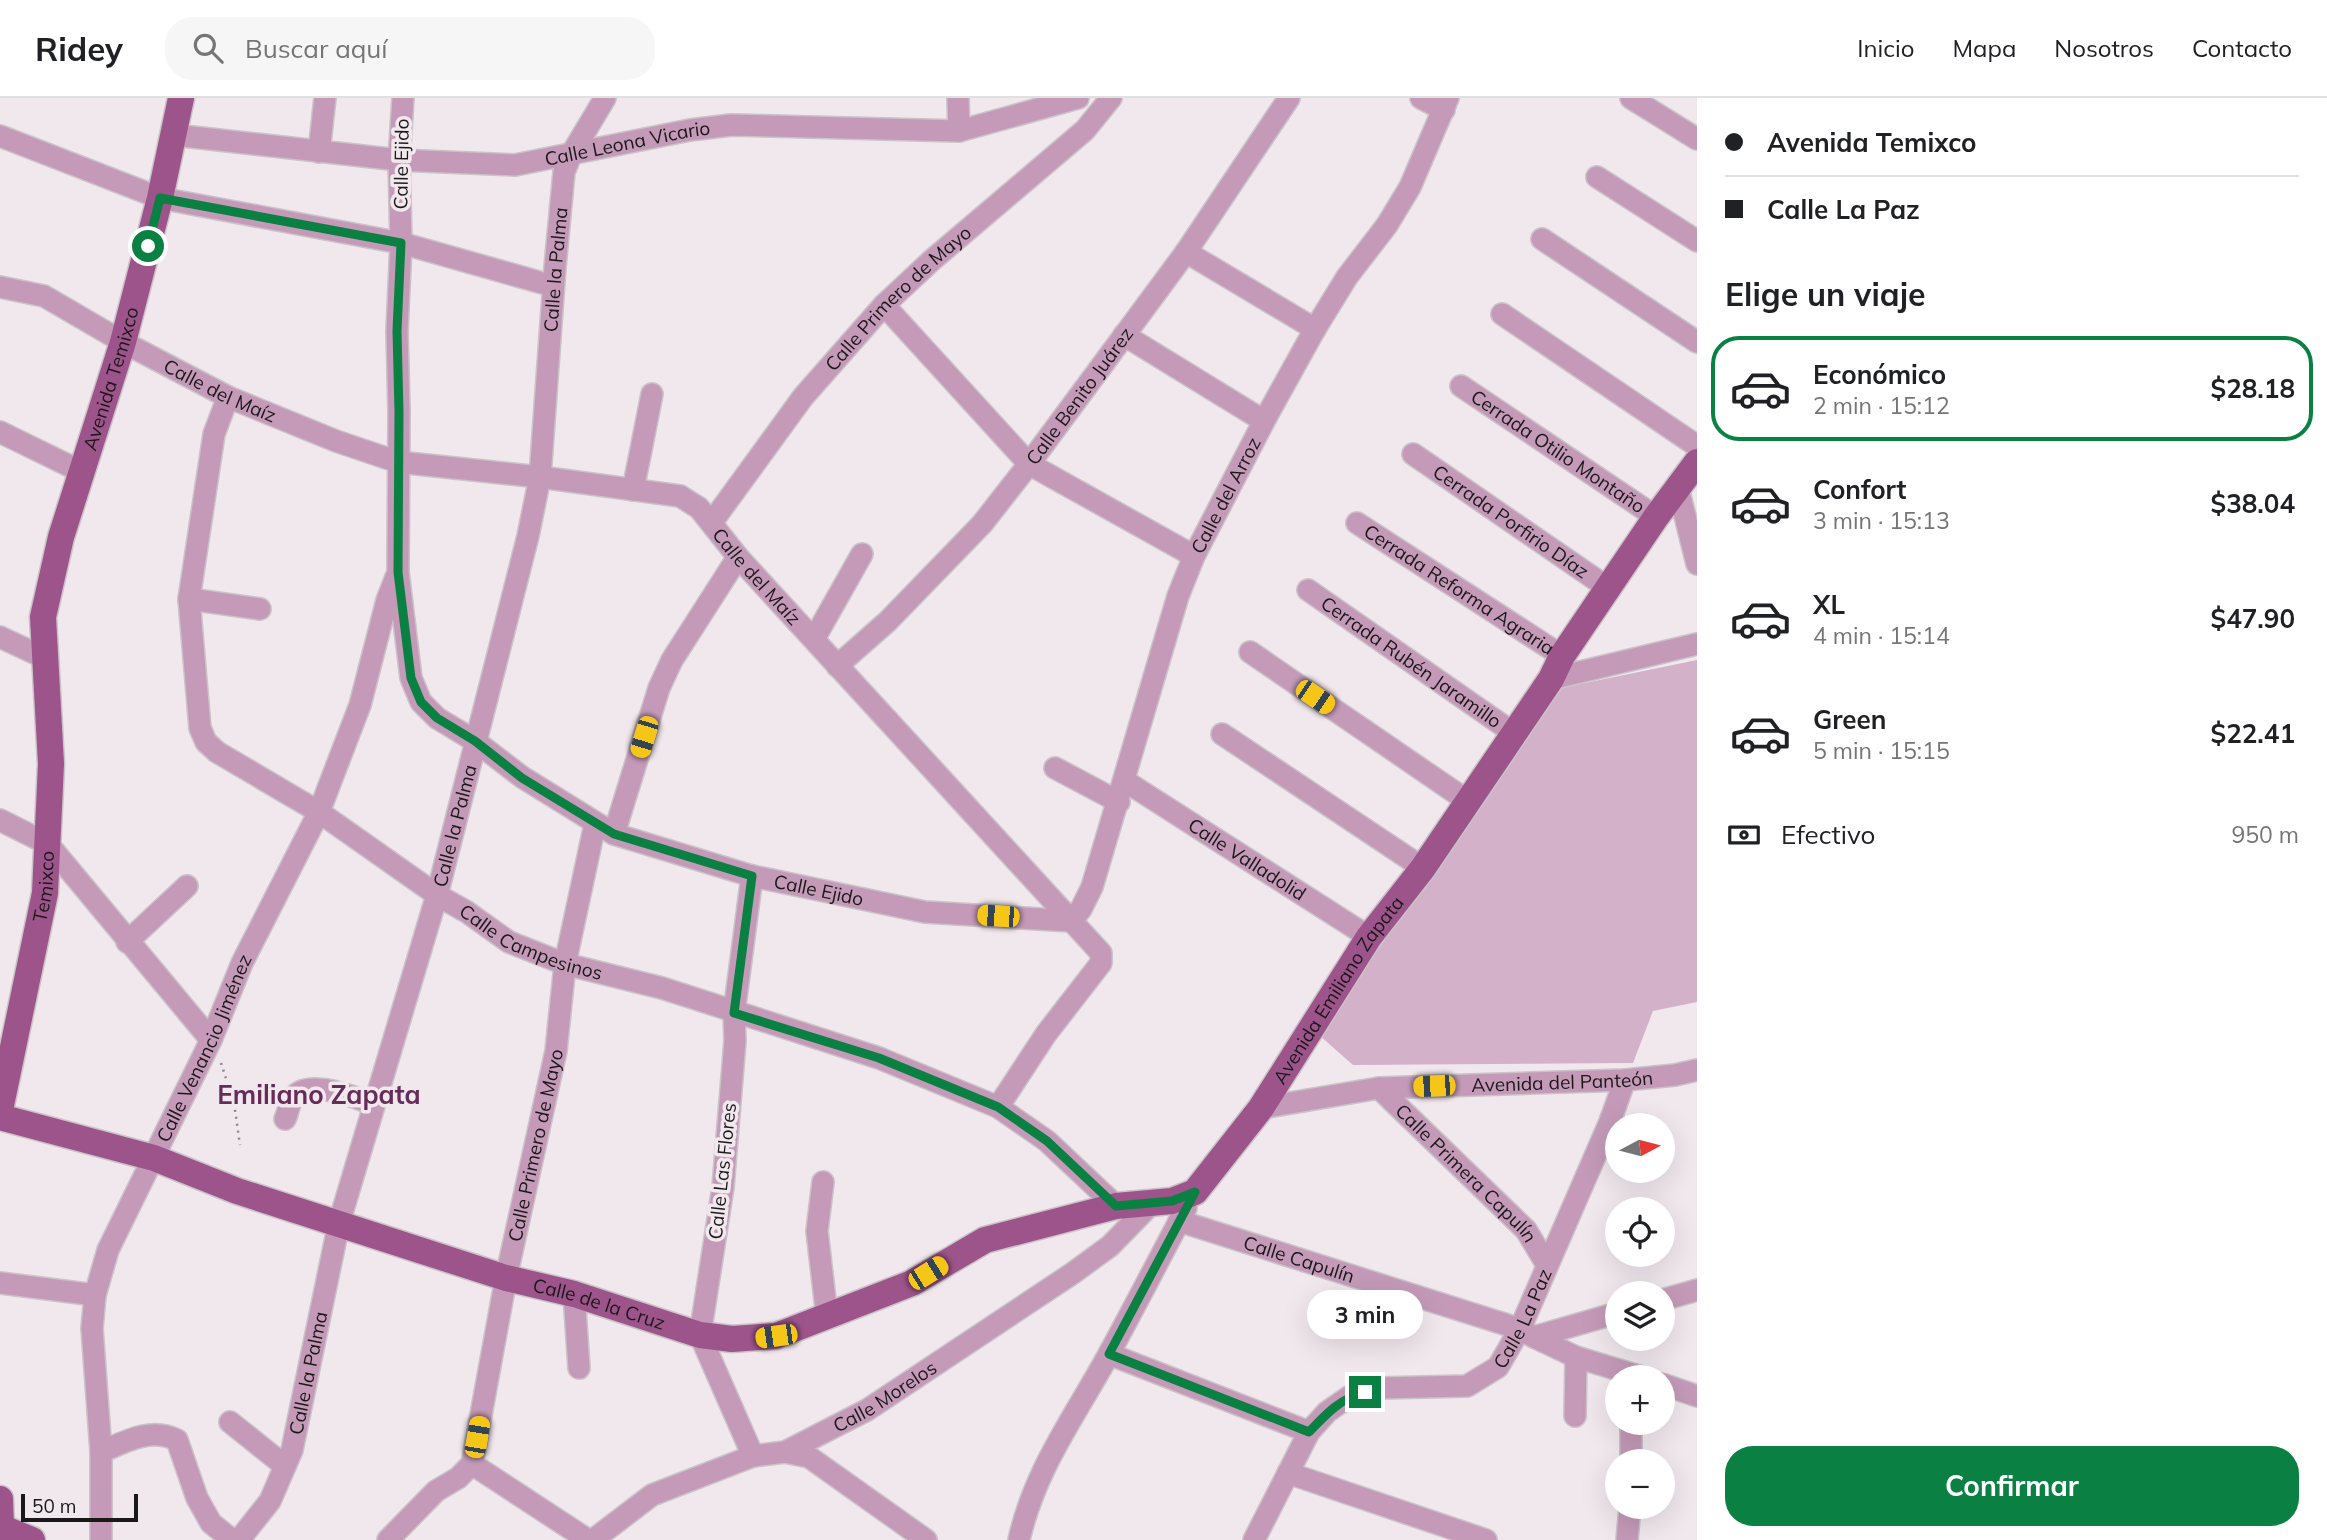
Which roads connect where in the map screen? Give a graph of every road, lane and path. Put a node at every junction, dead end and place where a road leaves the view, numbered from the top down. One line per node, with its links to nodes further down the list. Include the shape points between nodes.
1 (181, 98): 14 (main road, Avenida Temixco)
2 (325, 98): 16 (street)
3 (403, 98): 18 (street, Calle Ejido)
4 (605, 98): 17 (street, Calle la Palma)
5 (958, 98): 12 (street)
6 (1078, 98): 12 (street, Calle Leona Vicario)
7 (1111, 98): 27 (street, Calle Primero de Mayo, via 1085,130)
8 (1289, 98): 24 (street, Calle Benito Juárez)
9 (1421, 98): 11 (street)
10 (1631, 98): 15 (street)
11 (1446, 104): 29 (street, Calle del Arroz, via 1388,225 1347,277)
12 (959, 131): 17 (street, Calle Leona Vicario, via 731,125)
13 (0, 135): 20 (street)
14 (174, 135): 16 (street, Calle Leona Vicario); 20 (main road, Avenida Temixco)
15 (1697, 139)
16 (319, 152): 18 (street, Calle Leona Vicario)
17 (571, 155): 18 (street, Calle Leona Vicario, via 515,165); 25 (street, Calle la Palma, via 564,172)
18 (399, 160): 23 (street, Calle Ejido)
19 (1597, 177): 22 (street)
20 (160, 198): 23 (street); 31 (main road, Avenida Temixco)
21 (1542, 239): 32 (street)
22 (1697, 241)
23 (401, 243): 25 (street); 40 (street, Calle Ejido)
24 (1186, 252): 29 (street); 30 (street, Calle Benito Juárez)
25 (553, 286): 44 (street, Calle la Palma)
26 (0, 287): 31 (street, Calle del Maíz, via 44,296)
27 (884, 305): 42 (street); 48 (street, Calle Primero de Mayo, via 803,397)
28 (1502, 314): 38 (street)
29 (1315, 329): 36 (street, Calle del Arroz)
30 (1124, 335): 36 (street); 42 (street, Calle Benito Juárez)
31 (123, 342): 35 (street, Calle del Maíz); 43 (main road, Avenida Temixco)
32 (1697, 342)
33 (1461, 386): 47 (street, Cerrada Otilio Montaño)
34 (652, 394): 46 (street)
35 (228, 397): 40 (street, Calle del Maíz); 57 (street, Calle Campesinos, via 214,434)
36 (1264, 421): 51 (street, Calle del Arroz)
37 (0, 432): 43 (street)
38 (1697, 446)
39 (1413, 454): 55 (street, Cerrada Porfirio Díaz)
40 (398, 462): 44 (street, Calle del Maíz); 54 (street, Calle Ejido)
41 (1697, 462): 45 (main road, Avenida Emiliano Zapata)
42 (1029, 464): 51 (street); 64 (street, Calle Benito Juárez, via 982,524 888,621)
43 (82, 472): 63 (main road, Avenida Temixco, via 50,581 43,617)
44 (540, 477): 46 (street, Calle del Maíz); 68 (street, Calle la Palma)
45 (1678, 488): 47 (main road, Avenida Emiliano Zapata); 53 (street)
46 (633, 490): 48 (street, Calle del Maíz, via 680,496)
47 (1657, 517): 55 (main road, Avenida Emiliano Zapata)
48 (712, 522): 52 (street, Calle del Maíz)
49 (1357, 523): 65 (street, Cerrada Reforma Agraria)
50 (862, 554): 60 (street)
51 (1194, 556): 70 (street, Calle del Arroz, via 1178,596)
52 (738, 557): 60 (street, Calle del Maíz); 76 (street, via 659,688)
53 (1697, 564)
54 (398, 572): 68 (street, Calle Ejido, via 411,678 421,702 437,718); 73 (street, Calle Venancio Jiménez, via 360,705)
55 (1608, 588): 65 (main road, Avenida Emiliano Zapata)
56 (1308, 590): 67 (street, Cerrada Rubén Jaramillo)
57 (189, 599): 58 (street); 73 (street, Calle Campesinos, via 200,728 206,742)
58 (260, 609)
59 (0, 637): 63 (street)
60 (814, 639): 64 (street, Calle del Maíz)
61 (1697, 644): 65 (street)
62 (1250, 652): 72 (street)
63 (44, 658): 77 (main road, Temixco, via 51,764)
64 (837, 666): 82 (street, Calle del Maíz)
65 (1557, 667): 67 (main road, Avenida Emiliano Zapata)
66 (1222, 734): 78 (street)
67 (1515, 734): 72 (main road, Avenida Emiliano Zapata)
68 (475, 741): 75 (street, Calle Ejido, via 522,778); 81 (street, Calle la Palma)
69 (1055, 768): 71 (street)
70 (1125, 781): 71 (street, Calle del Arroz); 83 (street, Calle Valladolid)
71 (1119, 802): 82 (street, Calle del Arroz, via 1092,887)
72 (1469, 802): 78 (main road, Avenida Emiliano Zapata)
73 (319, 812): 81 (street, Calle Campesinos); 87 (street, Calle Venancio Jiménez, via 242,963)
74 (0, 820): 77 (street)
75 (595, 824): 76 (street, Calle Ejido); 85 (street, Calle Primero de Mayo)
76 (614, 834): 79 (street, Calle Ejido)
77 (48, 844): 84 (street); 94 (main road, Temixco, via 45,893)
78 (1423, 868): 83 (main road, Avenida Emiliano Zapata)
79 (752, 876): 82 (street, Calle Ejido, via 925,912); 86 (street, Calle Las Flores)
80 (187, 886): 84 (street)
81 (437, 895): 85 (street, Calle Campesinos, via 509,942); 91 (street, Calle la Palma)
82 (1071, 921): 92 (street, Calle del Maíz, via 1101,953 1101,963)
83 (1369, 937): 93 (main road, Avenida Emiliano Zapata)
84 (127, 942): 87 (street)
85 (565, 964): 86 (street, Calle Campesinos, via 662,988); 106 (street, Calle Primero de Mayo, via 556,1051)
86 (734, 1013): 92 (street, Calle Campesinos, via 879,1058); 115 (street, Calle Las Flores, via 723,1187)
87 (211, 1040): 97 (path, via 234,1103); 98 (street, Calle Venancio Jiménez)
88 (1697, 1070): 89 (street, Avenida del Panteón)
89 (1625, 1080): 90 (street, Avenida del Panteón); 105 (street, Calle La Paz)
90 (1379, 1088): 93 (street, Avenida del Panteón); 105 (street, Calle Primera Capulín, via 1525,1230)
91 (374, 1104): 96 (street, via 317,1088 302,1090 293,1097); 104 (street, Calle la Palma)
92 (998, 1107): 102 (street, Calle Campesinos, via 1047,1141)
93 (1261, 1108): 100 (main road, Avenida Emiliano Zapata)
94 (0, 1111)
95 (0, 1117): 98 (main road, Calle de la Cruz)
96 (285, 1119)
97 (240, 1145)
98 (155, 1158): 104 (main road, Calle de la Cruz, via 237,1191); 110 (street, Calle Venancio Jiménez, via 108,1250)
99 (822, 1182): 113 (street, via 817,1231)
100 (1195, 1192): 101 (main road, Calle de la Cruz); 103 (street, Avenida Emiliano Zapata)
101 (1150, 1205): 102 (main road, Calle de la Cruz); 125 (street, Calle Morelos, via 1110,1246 1024,1307 867,1410)
102 (1116, 1206): 113 (main road, Calle de la Cruz, via 985,1240 912,1283)
103 (1179, 1221): 114 (street, Calle Capulín); 116 (street, Avenida Emiliano Zapata)
104 (339, 1223): 106 (main road, Calle de la Cruz); 129 (street, Calle la Palma, via 306,1388)
105 (1547, 1265): 114 (street, Calle La Paz)
106 (506, 1278): 109 (main road, Calle de la Cruz); 128 (street, Calle Primero de Mayo)
107 (0, 1283): 110 (street)
108 (1697, 1290): 111 (street)
109 (574, 1294): 115 (main road, Calle de la Cruz); 119 (street)
110 (94, 1295): 126 (street, Calle Venancio Jiménez)
111 (1675, 1296)
112 (1605, 1316): 114 (street)
113 (827, 1317): 115 (main road, Calle de la Cruz, via 776,1336 732,1339)
114 (1527, 1333): 117 (street, Calle Capulín); 124 (street, Calle La Paz, via 1498,1367 1467,1385 1380,1388 1350,1396)
115 (700, 1335): 127 (street)
116 (1109, 1354): 124 (street); 141 (street, Avenida Emiliano Zapata, via 1059,1436)
117 (1576, 1357): 118 (street, Calle Capulín); 122 (street)
118 (1605, 1366)
119 (579, 1368)
120 (1675, 1388): 121 (street)
121 (1697, 1396)
122 (1575, 1416)
123 (230, 1422): 129 (street)
124 (1309, 1432): 130 (street, Calle La Paz)
125 (785, 1451): 127 (street, Calle Morelos); 134 (street, via 809,1457)
126 (101, 1452): 136 (street, Calle Venancio Jiménez); 137 (street, via 139,1436 165,1434 177,1440 197,1498 211,1523)
127 (753, 1456): 140 (street, Calle Morelos, via 652,1495)
128 (472, 1464): 139 (street, via 436,1491); 140 (street)
129 (285, 1466): 138 (street, Calle la Palma, via 270,1502)
130 (1288, 1472): 142 (street, Calle La Paz); 143 (street)
131 (0, 1499): 133 (main road)
132 (1629, 1519): 144 (street)
133 (0, 1527): 135 (main road)
134 (916, 1537)
135 (32, 1540)
136 (101, 1540)
137 (232, 1540)
138 (239, 1540)
139 (388, 1540)
140 (591, 1540)
141 (1019, 1540)
142 (1254, 1540)
143 (1486, 1540)
144 (1627, 1540)

